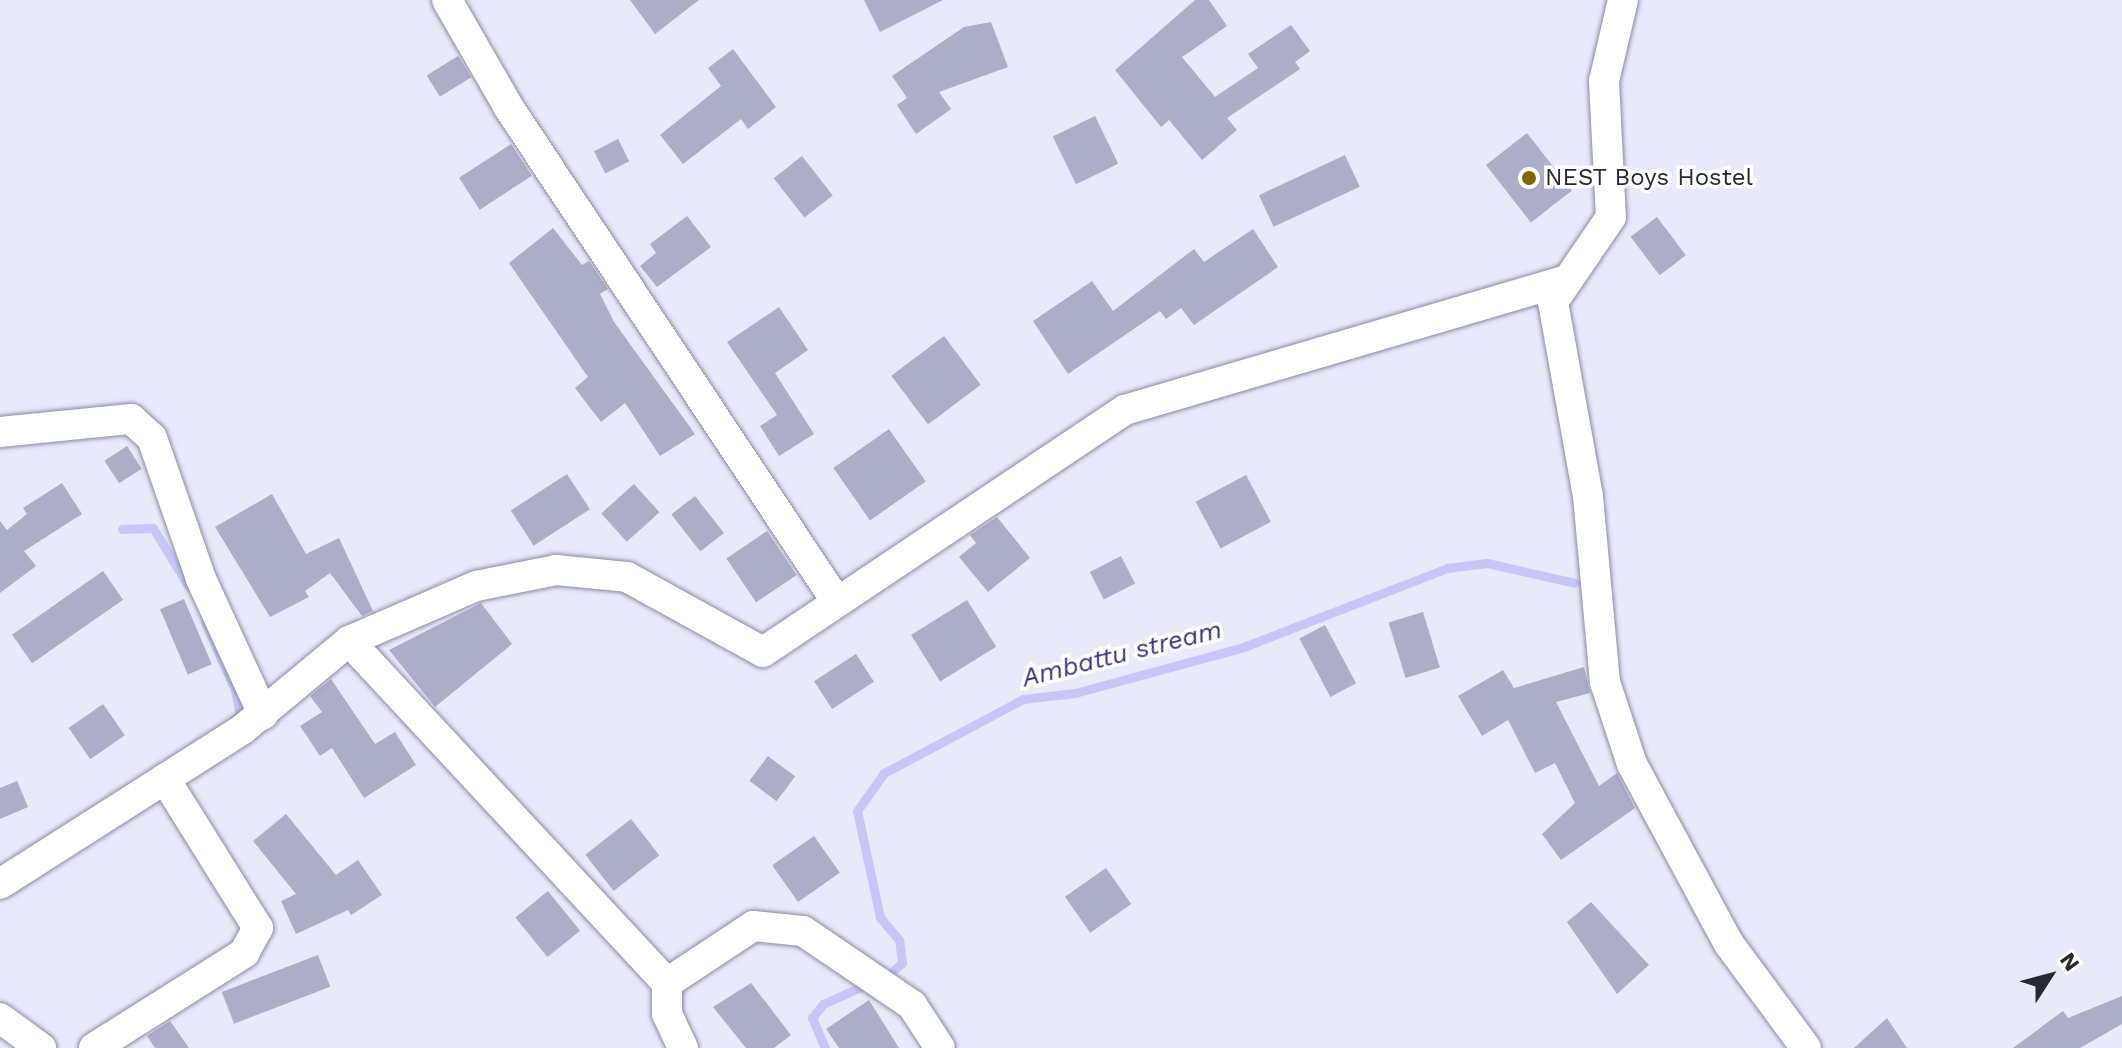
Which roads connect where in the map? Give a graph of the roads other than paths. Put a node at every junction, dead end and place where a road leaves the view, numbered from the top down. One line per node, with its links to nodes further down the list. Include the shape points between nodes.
1 (447, 0): 5 (street, via 534,147)
2 (1623, 0): 3 (street, via 1604,81 1611,217)
3 (1568, 280): 5 (street, via 1125,410); 16 (street, via 1553,302 1588,496 1605,682 1632,764 1729,944)
4 (0, 432): 7 (street, via 131,419 152,438 201,579)
5 (837, 602): 6 (street, via 763,652 627,577 556,570 476,586)
6 (349, 641): 7 (street); 10 (street)
7 (263, 714): 8 (street)
8 (165, 779): 9 (street); 13 (street, via 258,928 244,953)
9 (0, 884)
10 (667, 983): 14 (street, via 667,1014); 15 (street, via 753,926 803,931 912,1005)
11 (0, 1018): 12 (street)
12 (41, 1048)
13 (94, 1048)
14 (683, 1048)
15 (940, 1048)
16 (1806, 1048)

